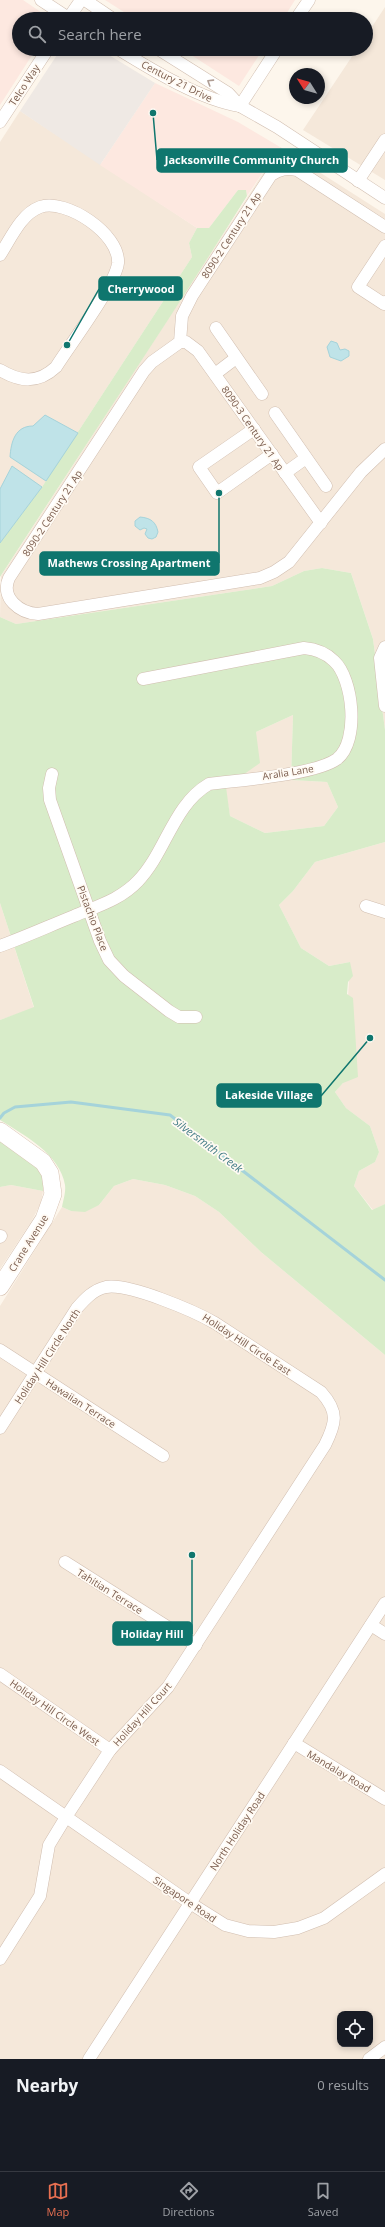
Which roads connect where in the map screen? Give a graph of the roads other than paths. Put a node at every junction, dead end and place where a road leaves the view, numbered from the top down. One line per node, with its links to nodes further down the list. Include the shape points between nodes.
1 (41, 0): 5 (street)
2 (81, 0): 6 (street)
3 (84, 0): 7 (street)
4 (309, 0): 8 (street)
5 (58, 12)
6 (73, 12)
7 (102, 12)
8 (301, 12)
9 (43, 56): 14 (street, Telco Way)
10 (129, 56): 13 (street, Century 21 Drive, via 146,67 221,103)
11 (169, 56): 13 (street, Century 21 Drive, one-way to 11, via 228,93)
12 (272, 56): 13 (street)
13 (240, 106): 16 (street, Century 21 Drive)
14 (0, 122)
15 (385, 140): 16 (street)
16 (358, 181): 17 (street, Century 21 Drive)
17 (385, 198)
18 (385, 227): 23 (street, 8090-2 Century 21 Ap, via 297,170 278,170 271,175 192,296 182,316)
19 (385, 246): 21 (street, via 358,287 384,304)
20 (0, 255): 25 (street, via 30,212 53,204 65,207 103,231 117,250 118,262 111,283 56,367 47,375 33,380 12,378)
21 (385, 302)
22 (216, 328): 24 (street)
23 (180, 342): 26 (street, 8090-3 Century 21 Ap, via 186,342 198,351); 35 (street, 8090-2 Century 21 Ap, via 144,371 9,578 6,586 8,596 26,613 38,614 260,578 289,562)
24 (236, 358): 26 (street); 27 (street)
25 (0, 370)
26 (215, 374): 29 (street, 8090-3 Century 21 Ap)
27 (262, 394)
28 (275, 413): 32 (street)
29 (254, 429): 31 (street, 8090-3 Century 21 Ap); 31 (street, via 199,467 217,493)
30 (385, 449): 35 (street, 8090-2 Century 21 Ap, via 361,472)
31 (272, 454): 33 (street, 8090-3 Century 21 Ap)
32 (306, 458): 33 (street); 34 (street)
33 (285, 473): 35 (street, 8090-3 Century 21 Ap)
34 (326, 486)
35 (321, 523)
36 (385, 648): 38 (street, via 380,658)
37 (143, 679): 41 (street, Aralia Lane, via 304,648 314,649 335,661 343,673 352,715 350,739 337,758 317,768 209,784 200,789 181,811 139,880 126,893)
38 (385, 706)
39 (52, 774): 41 (street, Pistachio Place, via 50,800)
40 (366, 906): 42 (street)
41 (90, 910): 43 (street, Aralia Lane); 44 (street, Pistachio Place, via 100,941 110,960 124,976 179,1017)
42 (385, 912)
43 (0, 946)
44 (196, 1017)
45 (0, 1131): 46 (street, Crane Avenue, via 43,1162 50,1173 54,1194 50,1207)
46 (0, 1287)
47 (99, 1289): 49 (street, Holiday Hill Circle North, via 77,1308); 50 (street, Holiday Hill Circle East, via 119,1288 198,1313 321,1392)
48 (0, 1350): 49 (street, Hawaiian Terrace)
49 (35, 1373): 51 (street, Holiday Hill Circle North); 52 (street, Hawaiian Terrace)
50 (334, 1413): 57 (street, Holiday Hill Court, via 333,1429 325,1445)
51 (0, 1428)
52 (163, 1456)
53 (65, 1562): 57 (street, Tahitian Terrace)
54 (385, 1603): 55 (street, North Holiday Road)
55 (371, 1626): 56 (street); 59 (street, North Holiday Road)
56 (385, 1634)
57 (196, 1645): 60 (street, Holiday Hill Court, via 168,1687)
58 (0, 1674): 60 (street, Holiday Hill Circle West)
59 (294, 1744): 62 (street, Mandalay Road); 65 (street, North Holiday Road)
60 (110, 1750): 63 (street, Holiday Hill Court)
61 (0, 1771): 63 (street, Singapore Road)
62 (385, 1799)
63 (66, 1817): 65 (street, Singapore Road); 66 (street, Holiday Hill Court, via 49,1846 37,1901)
64 (385, 1874): 65 (street, Singapore Road, via 324,1918 298,1928 274,1932 248,1931 224,1925)
65 (190, 1903): 68 (street, North Holiday Road)
66 (0, 1959)
67 (385, 2047): 69 (street)
68 (89, 2059)
69 (369, 2059)

